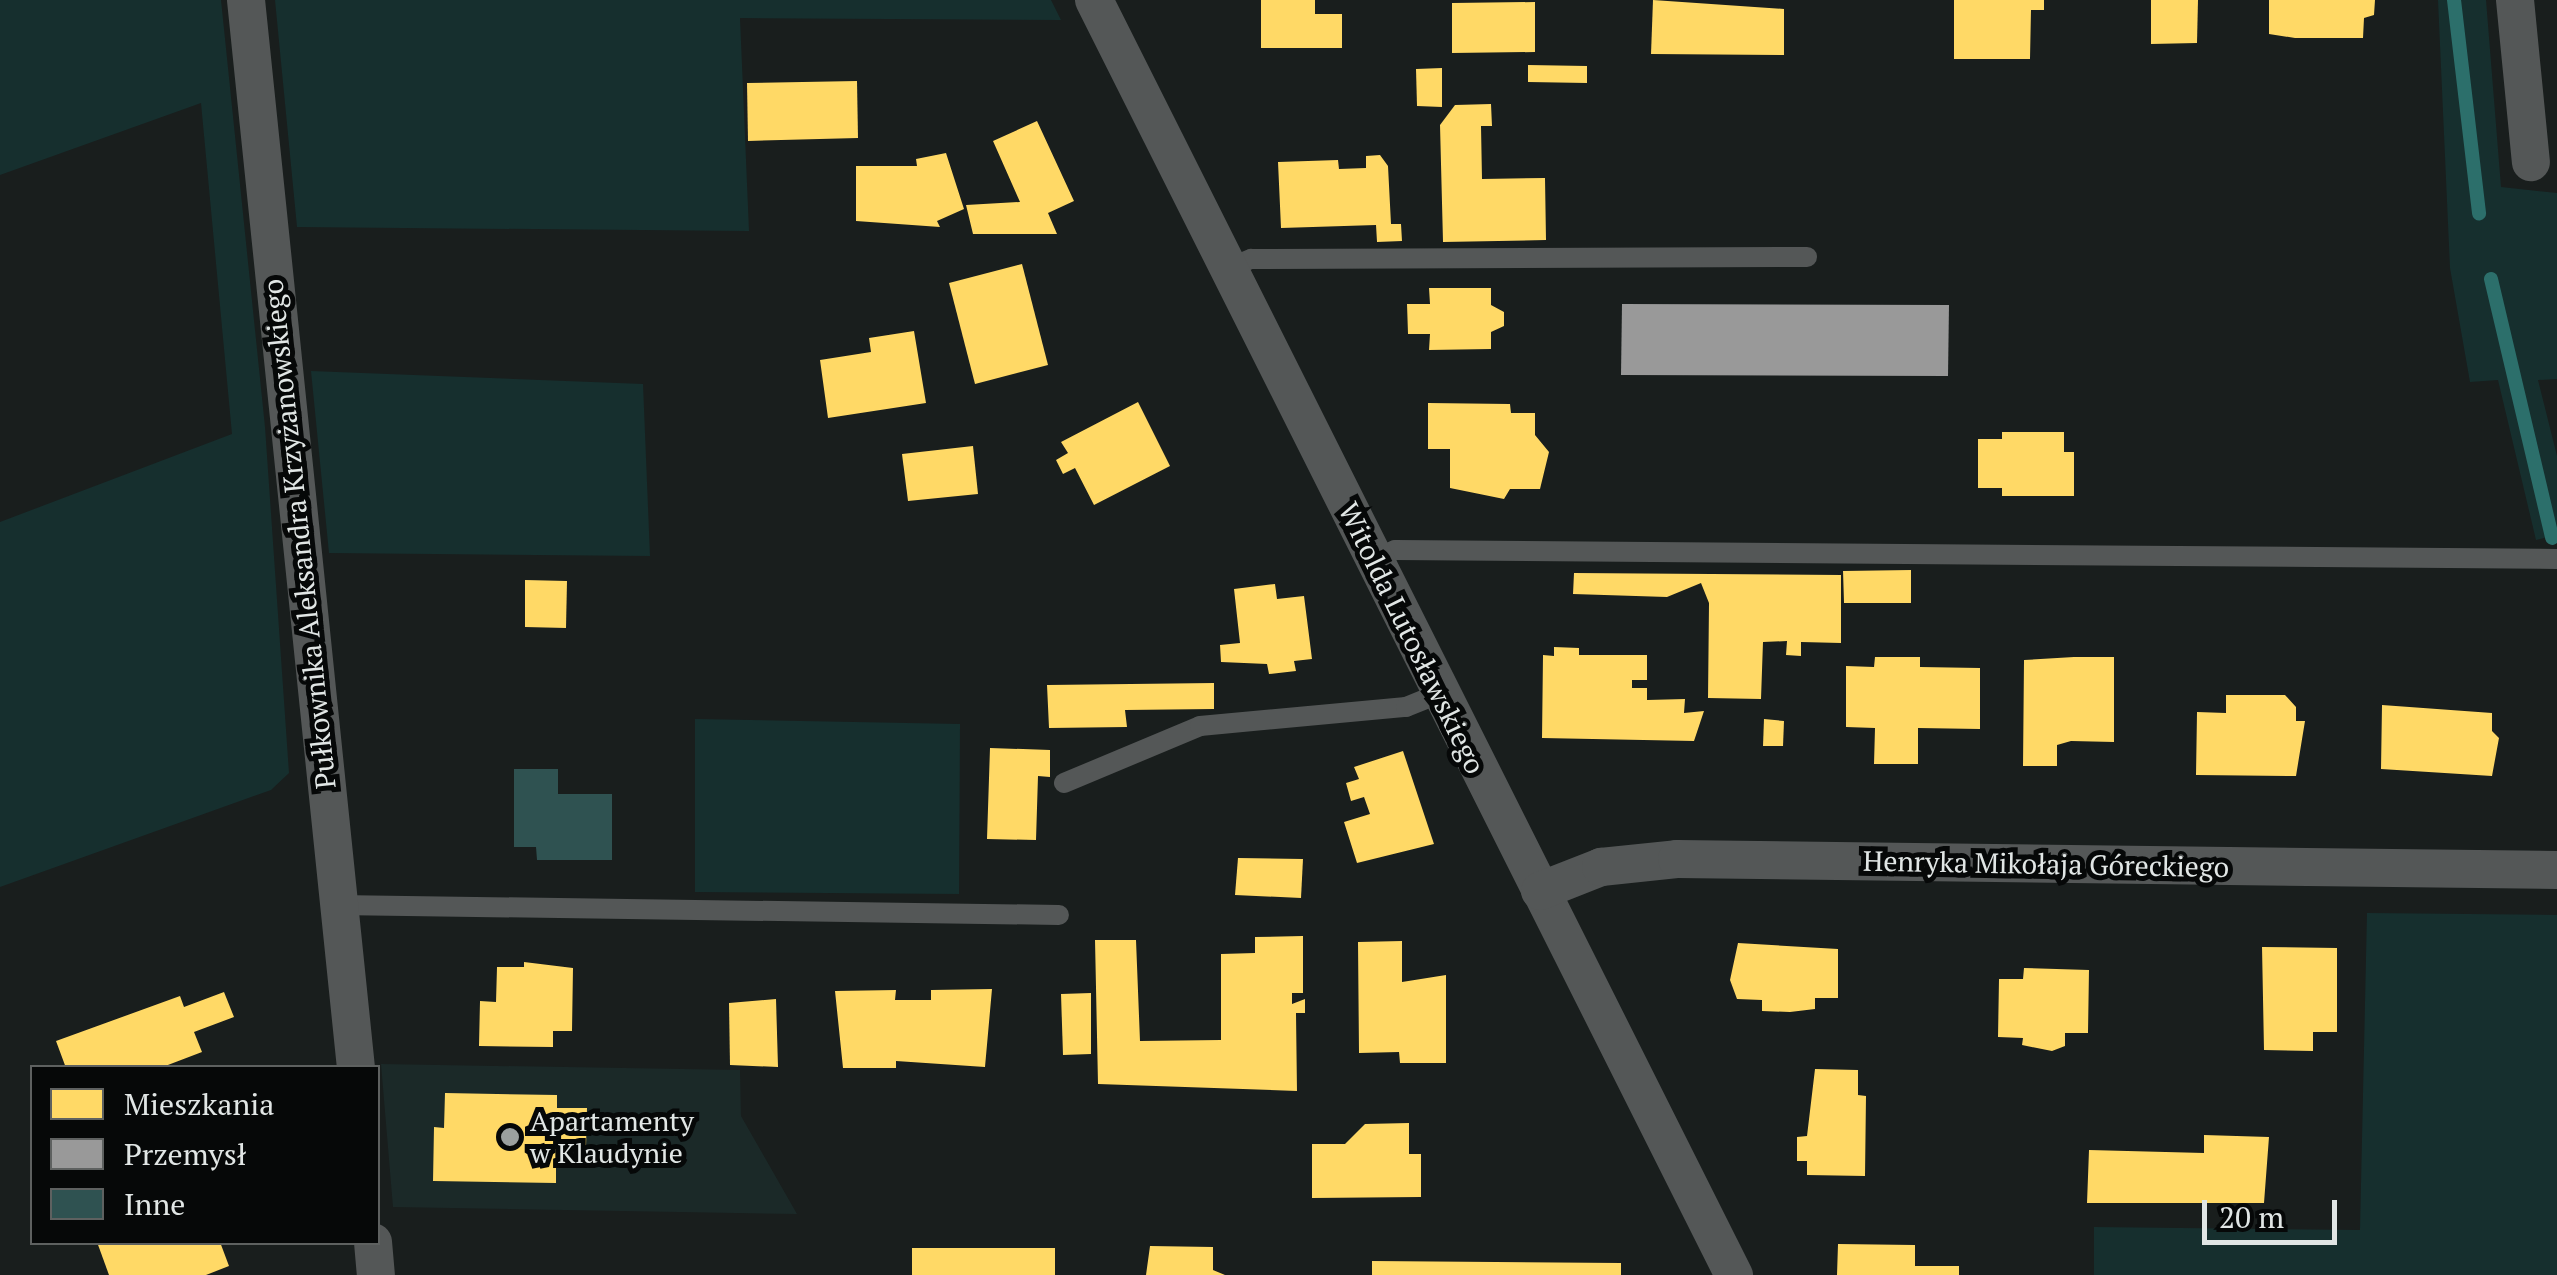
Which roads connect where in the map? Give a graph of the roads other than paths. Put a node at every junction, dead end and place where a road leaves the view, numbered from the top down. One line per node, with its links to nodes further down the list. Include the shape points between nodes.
1 (246, 0): 13 (street, Pułkownika Aleksandra Krzyżanowskiego)
2 (1094, 0): 6 (street, Witolda Lutosławskiego)
3 (2515, 0): 4 (street)
4 (2531, 162)
5 (1808, 257): 6 (lane, via 1251,259)
6 (1227, 268): 7 (street, Witolda Lutosławskiego)
7 (1374, 559): 8 (lane, via 1414,550); 9 (street, Witolda Lutosławskiego)
8 (2557, 559)
9 (1440, 694): 10 (lane, via 1406,707 1200,726); 12 (street, Witolda Lutosławskiego)
10 (1064, 783)
11 (2557, 870): 12 (street, Henryka Mikołaja Góreckiego, via 1677,859 1600,867)
12 (1540, 892): 18 (street, Witolda Lutosławskiego)
13 (337, 905): 14 (lane); 15 (street, Pułkownika Aleksandra Krzyżanowskiego)
14 (1060, 915)
15 (356, 1065)
16 (373, 1245): 17 (street)
17 (376, 1275)
18 (1734, 1275)

